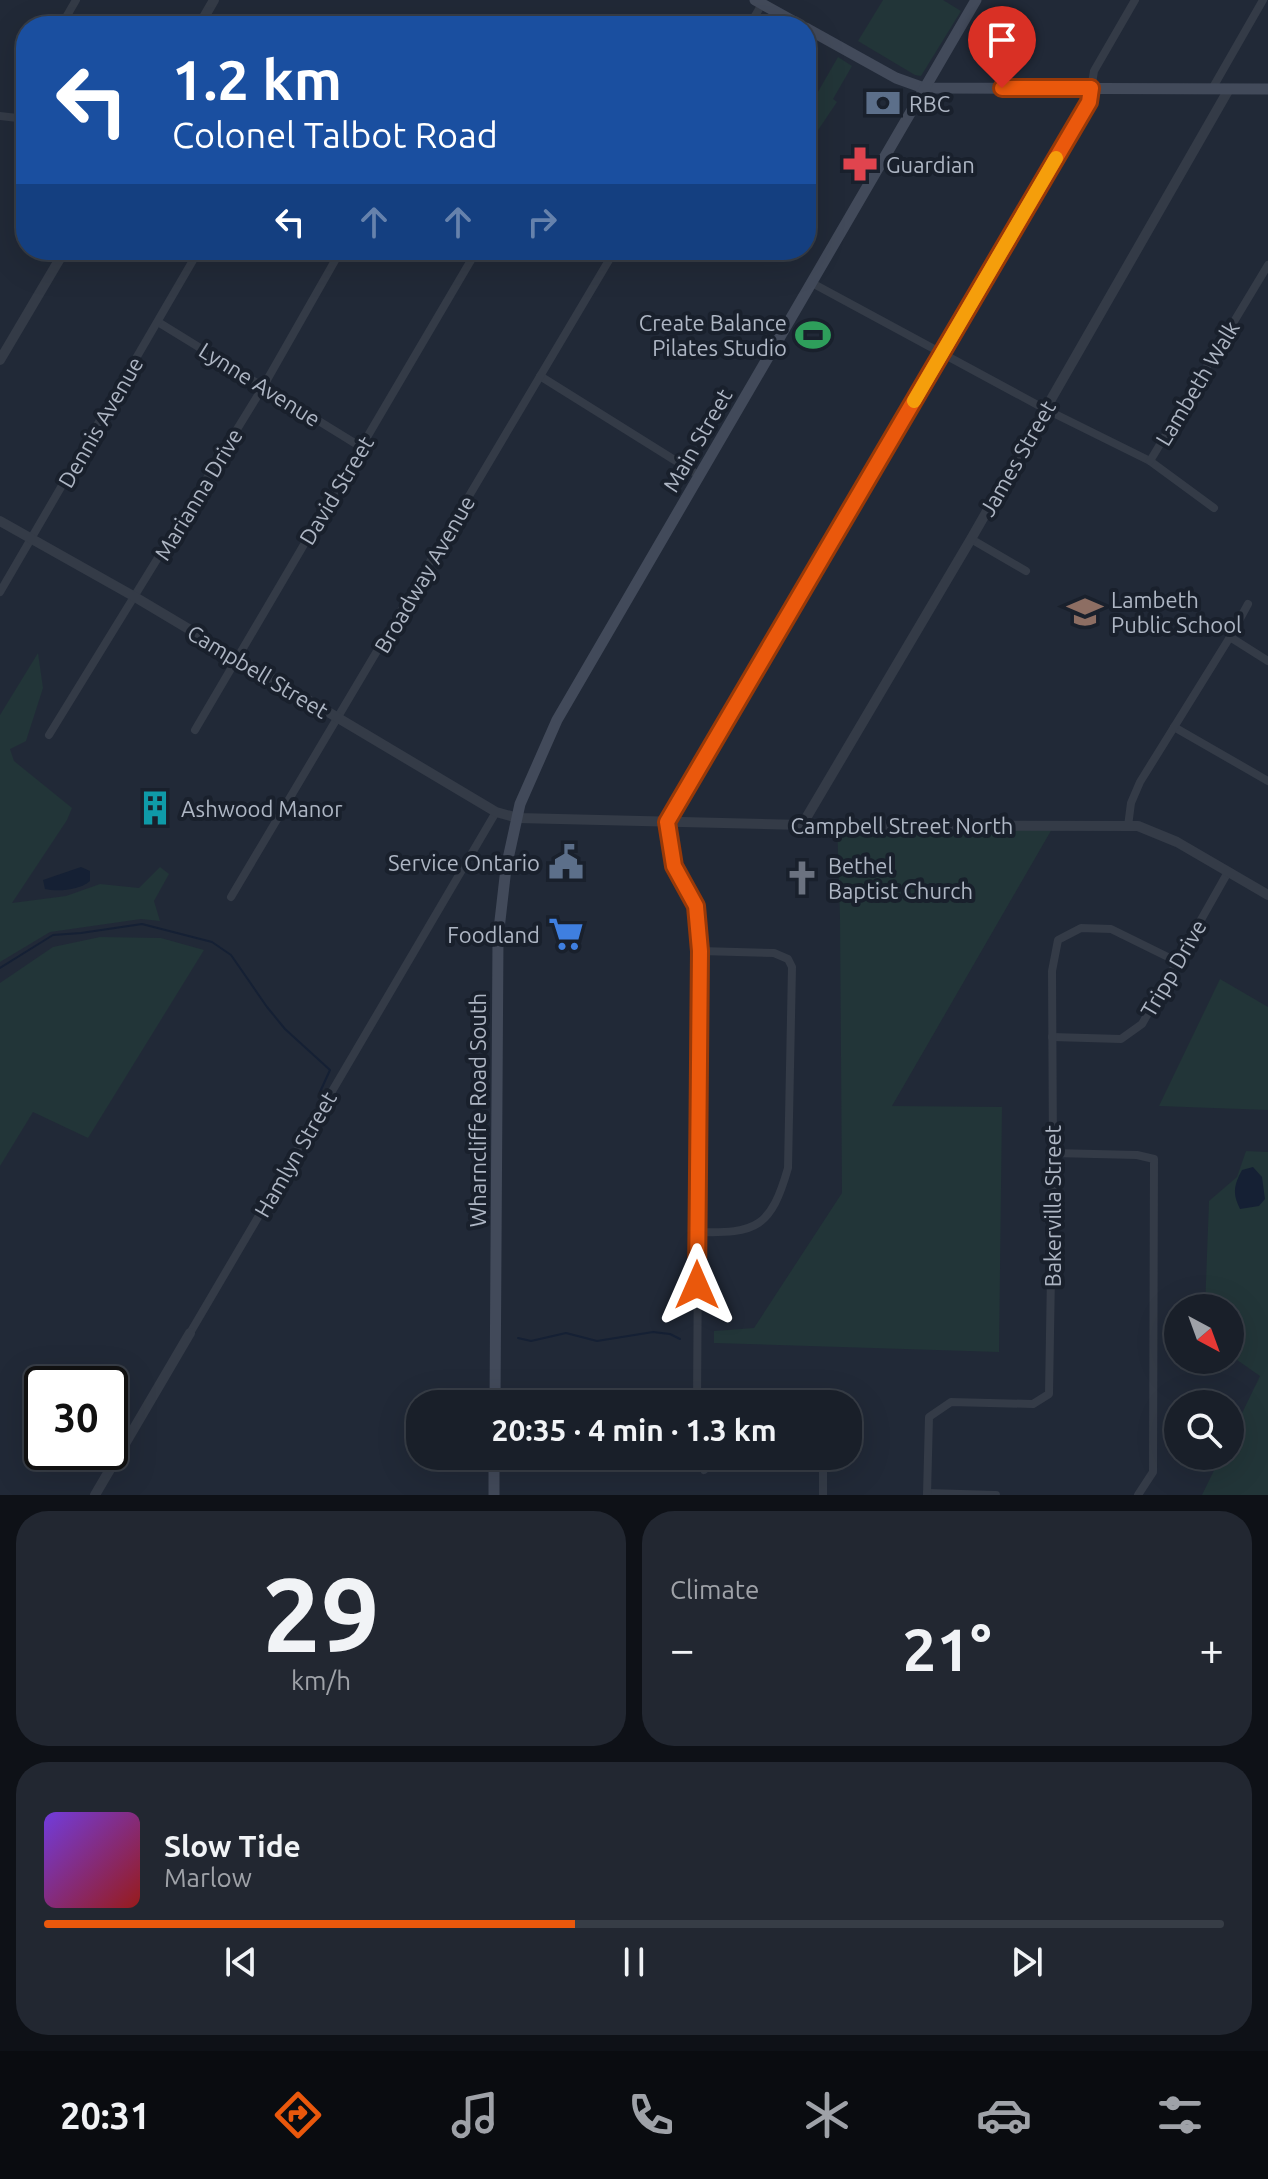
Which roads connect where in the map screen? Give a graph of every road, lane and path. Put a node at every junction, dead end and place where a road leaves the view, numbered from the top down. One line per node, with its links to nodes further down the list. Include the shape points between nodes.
1 (976, 0): 7 (main road, Main Street)
2 (1135, 0): 8 (street, via 1094,71)
3 (1263, 0): 9 (street)
4 (758, 2): 5 (main road)
5 (784, 16)
6 (816, 34): 7 (main road)
7 (924, 88): 8 (main road); 18 (main road, Main Street)
8 (1091, 88): 9 (main road); 20 (street, via 1089,102)
9 (1212, 89): 10 (main road)
10 (1229, 89): 11 (main road); 24 (street, James Street)
11 (1268, 89)
12 (59, 260): 21 (street)
13 (193, 260): 19 (street, Dennis Avenue)
14 (335, 260): 23 (street, Marianna Drive)
15 (471, 260): 25 (street, David Street)
16 (609, 260): 22 (street, Broadway Avenue)
17 (1268, 265): 26 (street, Lambeth Walk)
18 (812, 283): 20 (street); 27 (main road, Main Street)
19 (158, 322): 23 (street, Lynne Avenue); 30 (street, Dennis Avenue)
20 (942, 352): 24 (street); 46 (street)
21 (0, 360)
22 (540, 376): 27 (street); 39 (street, Broadway Avenue)
23 (263, 387): 25 (street, Lynne Avenue); 34 (street, Marianna Drive)
24 (1045, 409): 26 (street); 31 (street, James Street)
25 (361, 447): 37 (street, David Street)
26 (1150, 461): 28 (street)
27 (700, 476): 45 (main road, Main Street, via 557,720)
28 (1214, 508)
29 (0, 521): 30 (street, Campbell Street)
30 (32, 539): 33 (street, Dennis Avenue); 34 (street, Campbell Street)
31 (971, 539): 32 (street); 47 (street, James Street)
32 (1026, 571)
33 (0, 592)
34 (135, 597): 37 (street, Campbell Street); 42 (street, Marianna Drive)
35 (1248, 604): 36 (street)
36 (1230, 637): 38 (street); 40 (street)
37 (236, 658): 39 (street, Campbell Street); 41 (street, David Street)
38 (1268, 661)
39 (338, 720): 44 (street, Campbell Street); 51 (street, Broadway Avenue)
40 (1174, 727): 43 (street); 48 (street, via 1140,782)
41 (195, 730)
42 (49, 735)
43 (1268, 781)
44 (496, 812): 45 (street, Campbell Street); 57 (street, Hamlyn Street)
45 (518, 818): 46 (street, Campbell Street North); 58 (main road, Wharncliffe Road South, via 498,938)
46 (667, 822): 47 (street, Campbell Street North); 52 (street, via 674,866 696,906)
47 (802, 825): 48 (street, Campbell Street North)
48 (1128, 826): 49 (street, Campbell Street North, via 1177,842)
49 (1228, 872): 50 (street, Campbell Street North); 53 (street, Tripp Drive)
50 (1268, 895)
51 (231, 897)
52 (700, 951): 56 (street); 56 (street, via 774,953 792,967 788,1168 780,1195 765,1219 750,1229)
53 (1176, 961): 54 (street, Tripp Drive, via 1142,1024 1121,1039); 54 (street, Bakervilla Street, via 1111,929 1081,928 1058,940 1052,971)
54 (1052, 1037): 55 (street, Bakervilla Street)
55 (1053, 1153): 62 (street, Bakervilla Street, via 1049,1394 1033,1404 951,1402 929,1417); 67 (street, via 1154,1159 1153,1472)
56 (697, 1232): 59 (street)
57 (190, 1333): 63 (street, Hamlyn Street)
58 (495, 1390)
59 (696, 1390)
60 (494, 1470): 64 (main road)
61 (823, 1470): 65 (street)
62 (927, 1494): 66 (street)
63 (95, 1495)
64 (494, 1495)
65 (823, 1495)
66 (996, 1495)
67 (1138, 1495)

